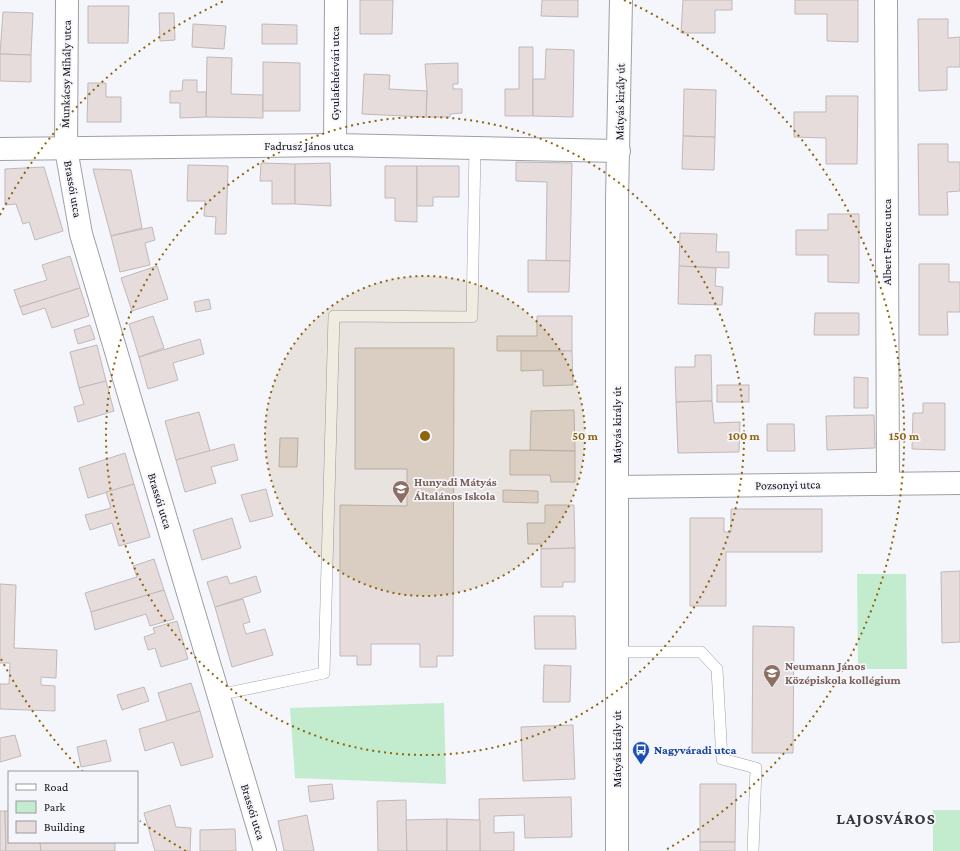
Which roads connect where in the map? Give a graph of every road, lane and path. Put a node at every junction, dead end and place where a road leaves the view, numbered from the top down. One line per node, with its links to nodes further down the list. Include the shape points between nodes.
1 (67, 0): 8 (street, Munkácsy Mihály utca)
2 (336, 0): 5 (street, Gyulafehérvári utca)
3 (621, 0): 9 (street, Mátyás király út)
4 (886, 0): 11 (street, Albert Ferenc utca)
5 (335, 145): 6 (street, Fadrusz János utca); 8 (street, Fadrusz János utca)
6 (476, 148): 9 (street, Fadrusz János utca); 14 (lane, via 472,317 334,316 324,673)
7 (0, 149): 8 (street, Fadrusz János utca)
8 (66, 149): 14 (street, Brassói utca, via 81,234)
9 (619, 151): 12 (street, Mátyás király út)
10 (960, 483): 11 (street, Pozsonyi utca)
11 (888, 484): 12 (street, Pozsonyi utca)
12 (617, 487): 13 (street, Mátyás király út)
13 (617, 652): 16 (street, Mátyás király út); 17 (lane, via 701,652 717,669 722,759 756,768)
14 (218, 695): 15 (street, Brassói utca)
15 (265, 851)
16 (617, 851)
17 (753, 851)

